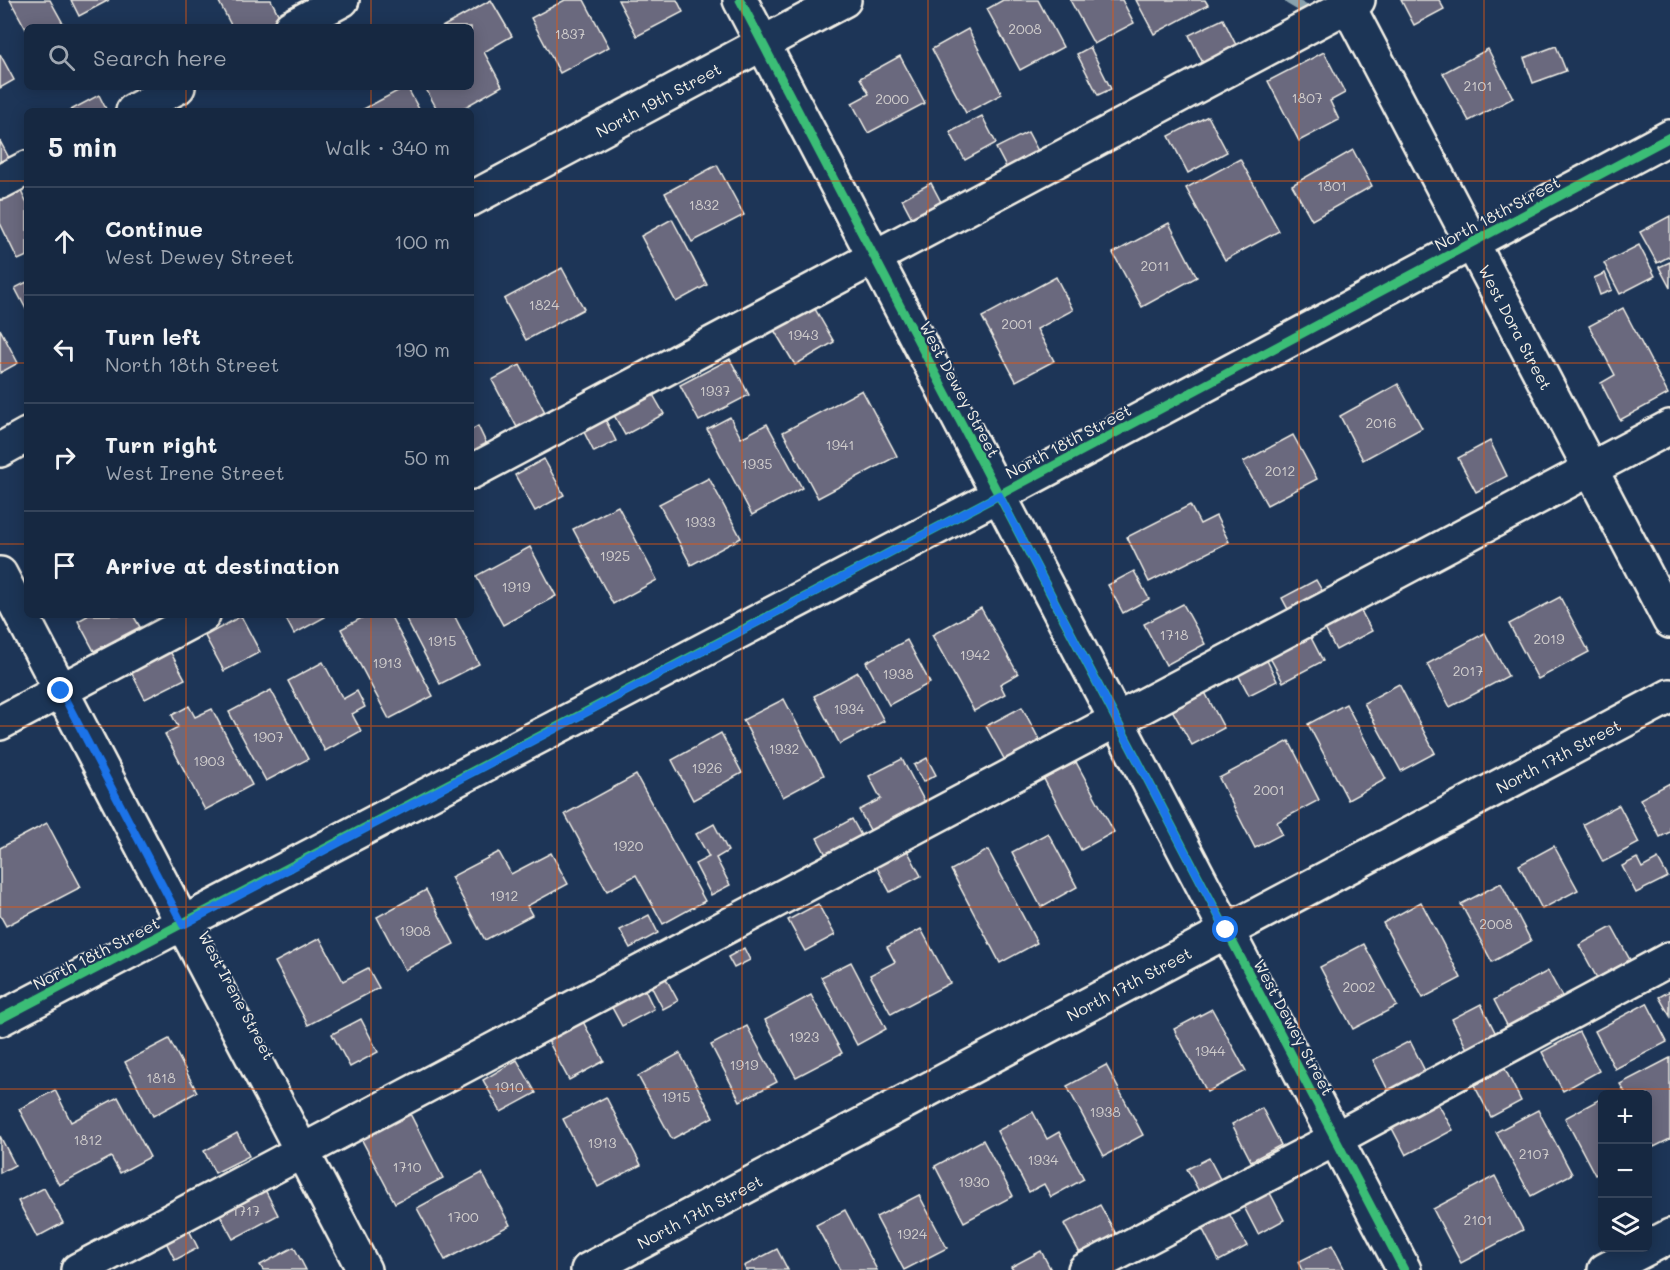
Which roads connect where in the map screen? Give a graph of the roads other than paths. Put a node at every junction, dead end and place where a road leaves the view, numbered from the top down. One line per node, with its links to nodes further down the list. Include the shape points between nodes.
1 (342, 0): 5 (street)
2 (740, 0): 6 (street, West Dewey Street)
3 (844, 0): 6 (street, North 19th Street)
4 (1350, 2): 13 (street, West Dora Street); 14 (street)
5 (297, 24)
6 (763, 43): 12 (street, North 19th Street); 14 (street, West Dewey Street)
7 (172, 90): 8 (street)
8 (139, 108)
9 (1670, 137): 13 (street, North 18th Street)
10 (24, 170): 11 (street)
11 (0, 182)
12 (474, 197)
13 (1473, 243): 18 (street, West Dora Street); 20 (street, North 18th Street)
14 (874, 256): 19 (street); 20 (street, West Dewey Street)
15 (1670, 427): 18 (street)
16 (24, 437): 17 (street)
17 (0, 450)
18 (1590, 469): 23 (street, West Dora Street); 26 (street)
19 (474, 470)
20 (999, 495): 26 (street, West Dewey Street); 28 (street, North 18th Street)
21 (0, 574): 24 (street, West Irene Street)
22 (197, 618): 24 (street)
23 (1670, 621)
24 (61, 691): 27 (street); 28 (street, West Irene Street)
25 (1670, 696): 29 (street, North 17th Street)
26 (1116, 720): 29 (street, West Dewey Street); 33 (street)
27 (0, 723)
28 (183, 925): 31 (street, North 18th Street); 33 (street, West Irene Street)
29 (1226, 930): 32 (street, West Dewey Street); 37 (street, North 17th Street)
30 (1670, 959): 32 (street)
31 (0, 1019)
32 (1335, 1139): 38 (street); 39 (street, West Dewey Street)
33 (302, 1152): 35 (street); 36 (street, West Irene Street)
34 (1670, 1236): 40 (street)
35 (78, 1270)
36 (364, 1270)
37 (588, 1270)
38 (1085, 1270)
39 (1404, 1270)
40 (1605, 1270)

